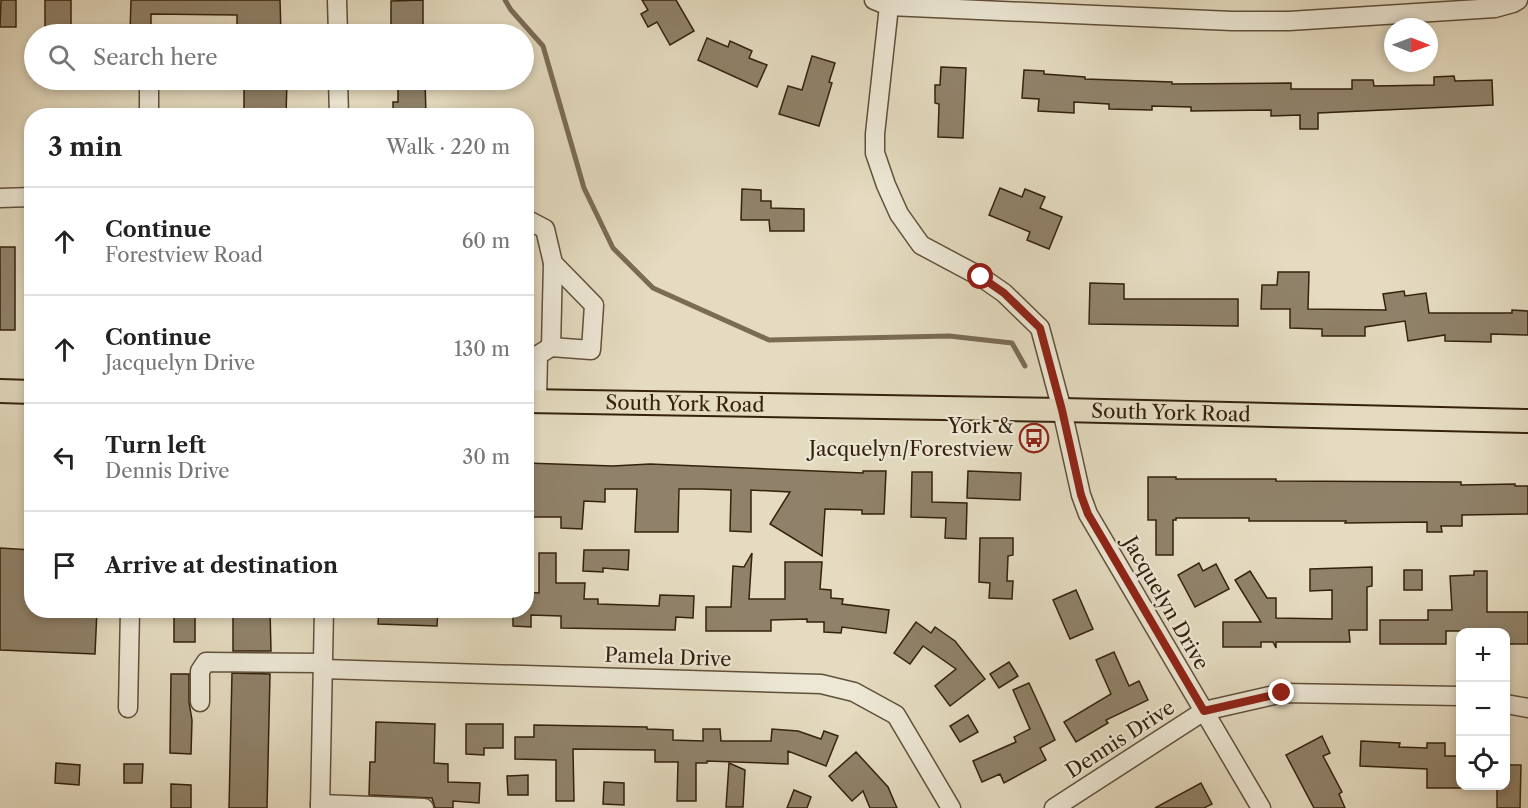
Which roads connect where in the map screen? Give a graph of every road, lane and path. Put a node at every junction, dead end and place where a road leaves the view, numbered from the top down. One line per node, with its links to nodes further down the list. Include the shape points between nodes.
1 (337, 0): 4 (street)
2 (1518, 0): 3 (street, via 1495,8 1289,21)
3 (882, 3): 18 (street, Jacquelyn Drive, via 875,153 886,185 899,214 921,245 1004,293 1040,328)
4 (338, 24)
5 (149, 90): 7 (street)
6 (338, 90): 8 (street)
7 (149, 108)
8 (339, 108)
9 (24, 197): 10 (street)
10 (0, 198)
11 (534, 223): 12 (street, via 545,229)
12 (553, 262): 13 (street); 13 (street, via 594,305 591,350)
13 (551, 347): 14 (street, via 538,355)
14 (534, 386)
15 (0, 391): 16 (main road)
16 (24, 392)
17 (534, 401): 18 (main road, South York Road)
18 (1062, 410): 19 (main road, South York Road); 28 (street, Jacquelyn Drive, via 1088,514)
19 (1528, 421)
20 (130, 618): 26 (street)
21 (324, 618): 22 (street)
22 (323, 666): 24 (street, Pamela Drive, via 206,662 200,671); 29 (street); 31 (street, Pamela Drive, via 821,684 854,692 896,715)
23 (1456, 696): 28 (street, Dennis Drive, via 1282,693)
24 (200, 702)
25 (1510, 705): 27 (street)
26 (128, 708)
27 (1528, 708)
28 (1204, 711): 32 (street, Dennis Drive); 33 (street, Jacquelyn Drive)
29 (320, 806): 30 (street)
30 (424, 808)
31 (951, 808)
32 (1054, 808)
33 (1261, 808)

